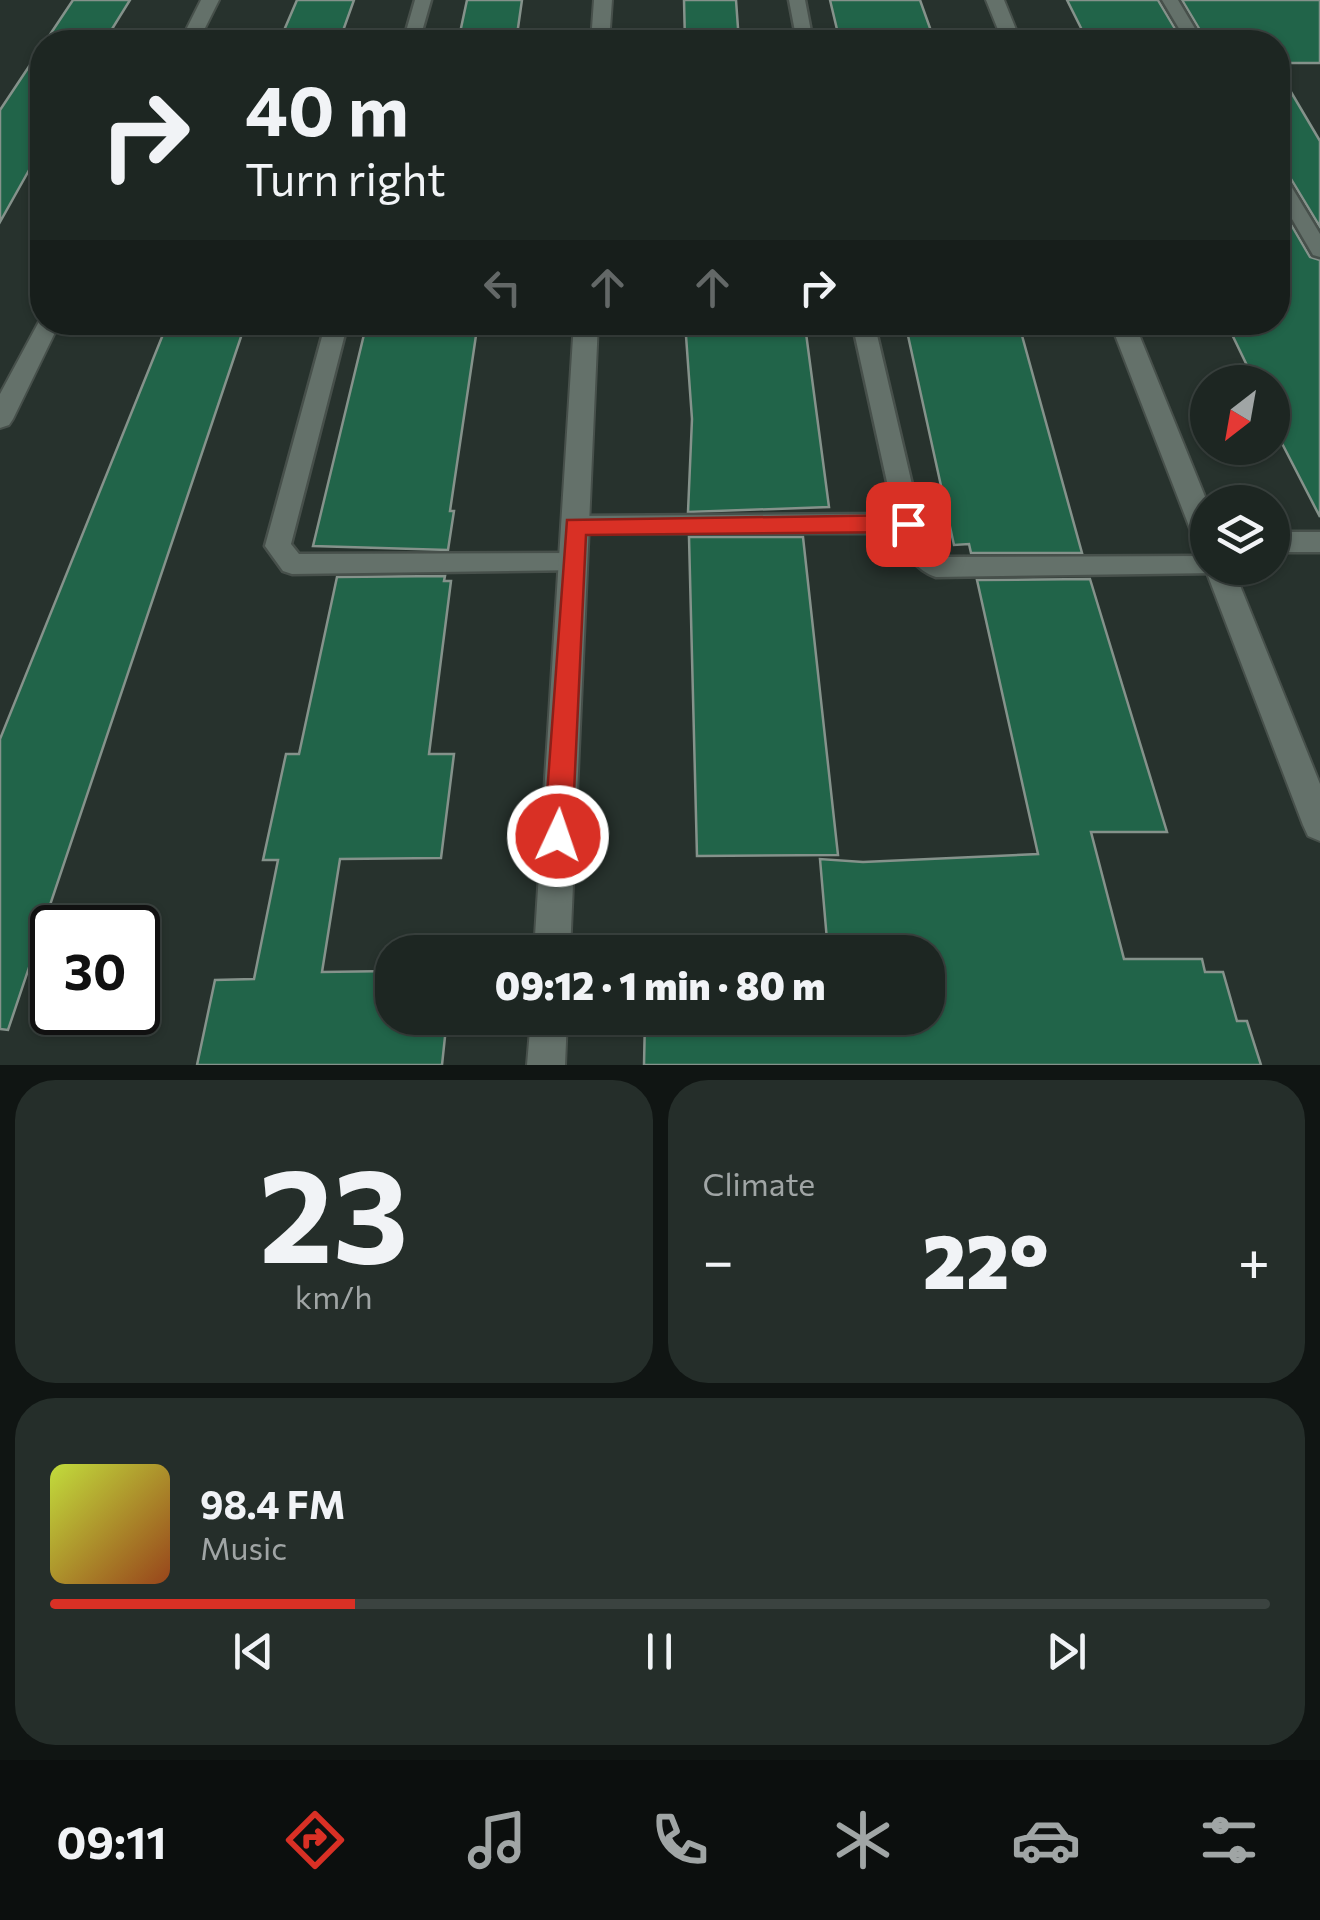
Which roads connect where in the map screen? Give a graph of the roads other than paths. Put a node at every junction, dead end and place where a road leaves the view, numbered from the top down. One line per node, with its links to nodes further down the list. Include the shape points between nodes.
1 (210, 0): 7 (street)
2 (423, 0): 8 (lane)
3 (602, 0): 9 (street)
4 (797, 0): 10 (lane)
5 (995, 0): 11 (street)
6 (1170, 0): 12 (lane)
7 (195, 30)
8 (415, 30)
9 (601, 30)
10 (803, 30)
11 (1007, 30)
12 (1189, 30)
13 (1290, 200): 14 (lane)
14 (1320, 251)
15 (42, 335): 20 (street)
16 (334, 335): 26 (lane, via 278,546 292,564)
17 (585, 335): 23 (street)
18 (865, 335): 22 (lane)
19 (1127, 335): 21 (street)
20 (0, 420)
21 (1190, 494)
22 (908, 524): 23 (lane); 27 (lane, via 913,544 936,567)
23 (575, 526): 26 (street)
24 (1290, 542): 25 (lane)
25 (1320, 542)
26 (573, 563): 30 (street)
27 (1190, 566)
28 (1225, 585): 29 (street)
29 (1320, 825)
30 (553, 935)
31 (548, 1035): 32 (street)
32 (546, 1065)

